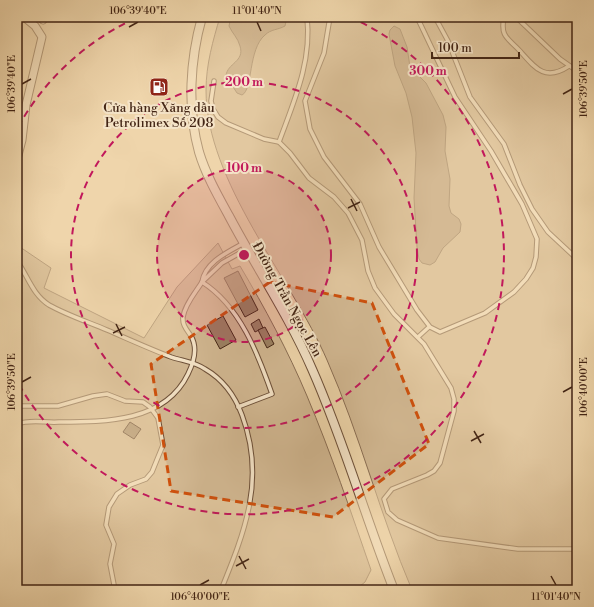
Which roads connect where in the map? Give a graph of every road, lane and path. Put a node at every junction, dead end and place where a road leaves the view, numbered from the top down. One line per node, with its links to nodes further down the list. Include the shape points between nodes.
1 (24, 17): 16 (street, via 35,26 42,37)
2 (202, 17): 21 (street, Đường Trần Ngọc Lên, via 192,71 192,105 196,138 210,180)
3 (307, 17): 14 (lane, via 308,47)
4 (330, 17): 15 (lane, via 324,53)
5 (417, 17): 20 (lane, via 455,97)
6 (436, 17): 19 (lane, via 448,40 470,97 504,144)
7 (459, 17): 8 (lane)
8 (498, 17)
9 (504, 17): 11 (lane, via 505,37 532,66 548,73)
10 (516, 17): 11 (lane)
11 (569, 66): 12 (lane)
12 (577, 71)
13 (214, 81): 17 (lane, via 211,101 218,117 264,139)
14 (297, 94): 15 (lane); 17 (lane)
15 (306, 98): 25 (lane, via 308,123 319,150 360,204 379,247)
16 (20, 129): 18 (street)
17 (279, 142): 26 (lane, via 309,178 334,197 348,213 362,240 368,271 375,288 394,314)
18 (17, 158)
19 (532, 209): 20 (lane); 22 (lane, via 551,236)
20 (526, 212): 25 (lane, via 536,234 537,244 534,264 522,284 498,306 478,317 443,332 435,331)
21 (245, 246): 24 (lane); 24 (lane, via 224,254 212,264 203,275); 33 (street, Đường Trần Ngọc Lên, via 298,340 317,380)
22 (577, 259)
23 (17, 261): 27 (lane, via 32,289 49,305 171,357)
24 (202, 282): 27 (lane, via 183,316 184,325 194,347); 29 (lane, via 219,294 235,314 255,351 272,394)
25 (429, 326): 26 (lane)
26 (418, 337): 32 (lane, via 449,383 454,399 454,411 444,452 437,467 427,475 390,491 384,499 388,512 400,522 445,540 518,549)
27 (192, 363): 29 (lane, via 206,369 223,382); 30 (lane, via 179,389)
28 (17, 406): 30 (lane, via 58,406 107,394 125,401 143,402)
29 (238, 407): 35 (lane, via 252,451 252,490 244,532)
30 (152, 410): 31 (lane, via 140,415 105,420 32,420); 34 (lane, via 158,418 163,441 152,472 117,494 108,511 106,525 114,547 110,564)
31 (17, 424)
32 (577, 549)
33 (393, 588): 36 (lane)
34 (115, 590)
35 (221, 590)
36 (380, 590)

